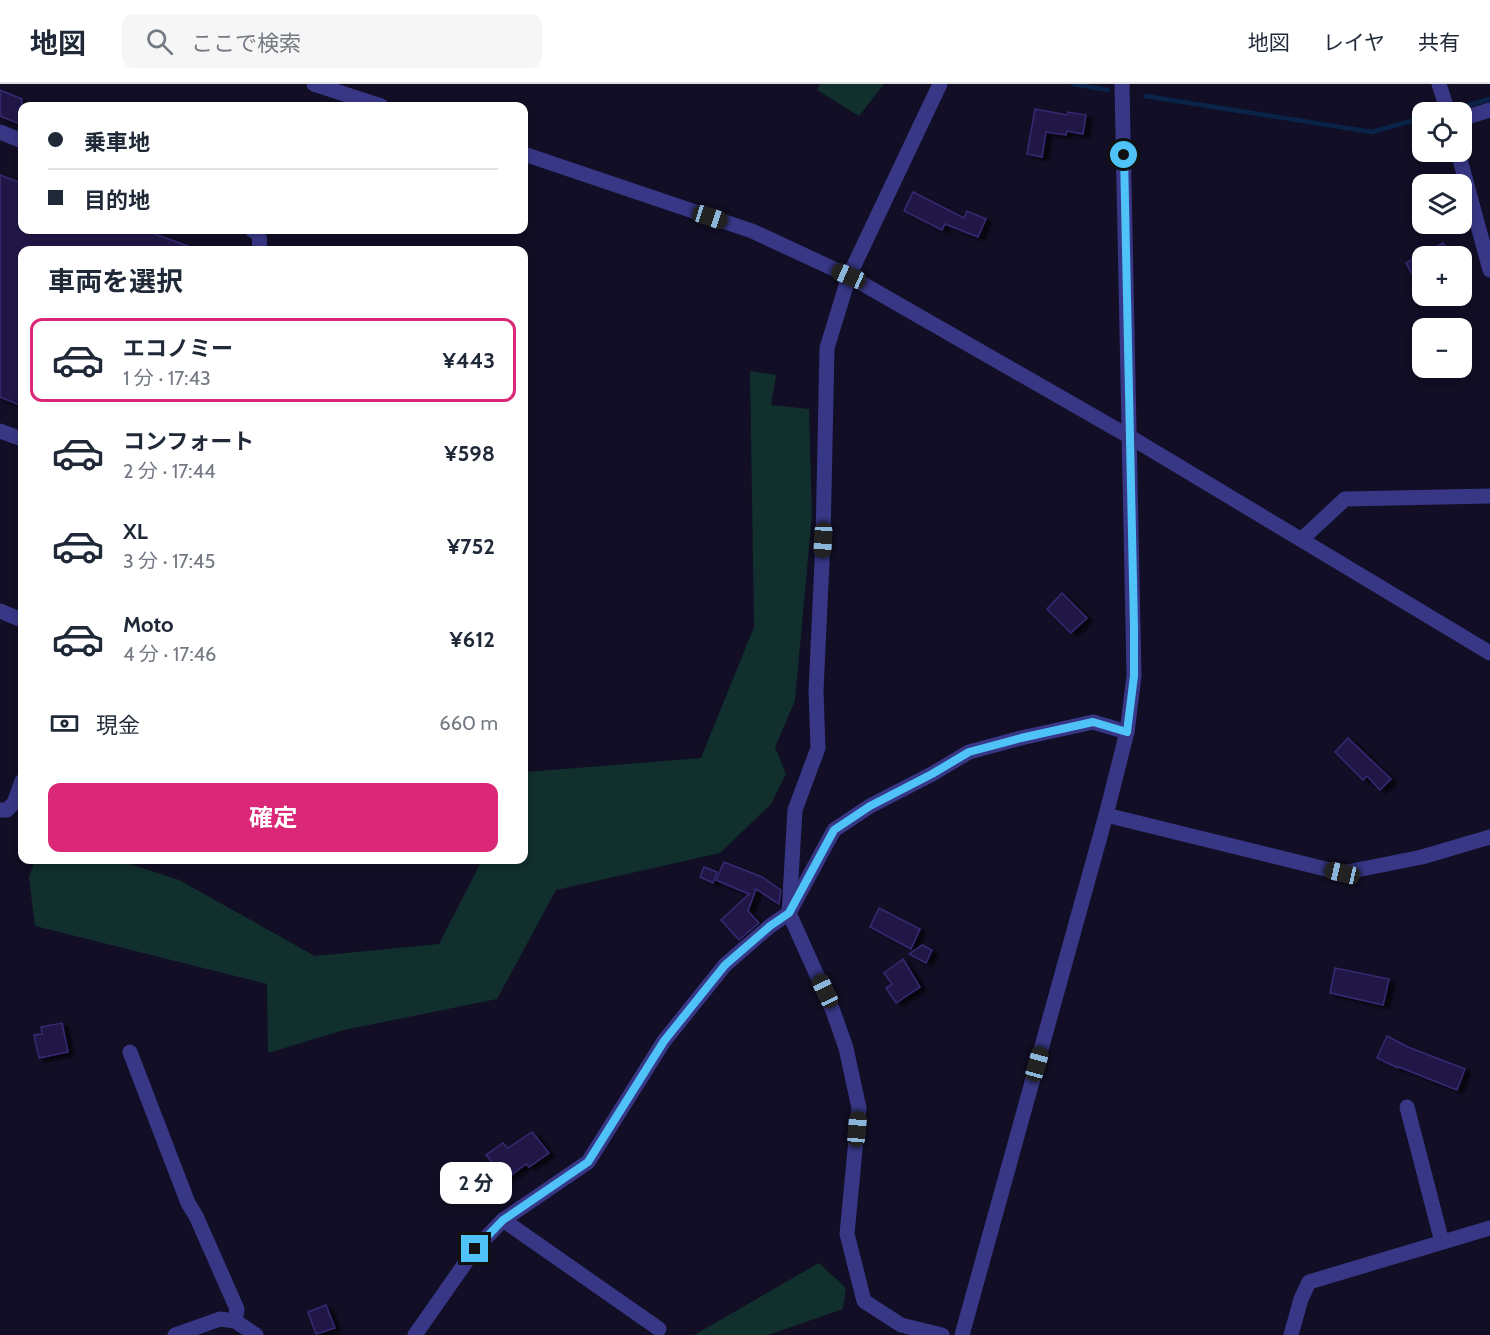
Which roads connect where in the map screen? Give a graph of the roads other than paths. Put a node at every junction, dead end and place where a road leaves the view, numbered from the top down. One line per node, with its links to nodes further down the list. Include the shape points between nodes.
1 (314, 84): 5 (street)
2 (940, 84): 14 (street)
3 (1122, 84): 16 (street)
4 (1439, 84): 6 (street)
5 (369, 102)
6 (1445, 102)
7 (1490, 110): 8 (street)
8 (1472, 116)
9 (0, 132): 10 (street)
10 (18, 139)
11 (528, 155): 14 (street, via 752,231)
12 (1461, 162): 13 (street)
13 (1490, 270)
14 (849, 276): 16 (street); 28 (street, via 827,348 816,692 818,747 795,810)
15 (0, 431): 17 (street)
16 (1130, 437): 19 (street); 23 (street, via 1134,676)
17 (18, 438)
18 (1490, 496): 19 (street, via 1345,499)
19 (1302, 539): 22 (street)
20 (0, 613): 21 (street)
21 (18, 619)
22 (1490, 653)
23 (1127, 732): 26 (street); 28 (street, via 1093,722 969,752 834,830)
24 (18, 792): 25 (street, via 14,803 7,810)
25 (0, 810)
26 (1106, 815): 27 (street, via 1342,873 1422,857); 40 (street)
27 (1490, 837)
28 (789, 913): 31 (street, via 725,965 664,1041 588,1162); 39 (street, via 833,1011 859,1108 847,1234 864,1301 901,1325)
29 (130, 1052): 34 (street, via 188,1203 237,1309)
30 (1407, 1107): 33 (street)
31 (503, 1220): 35 (street); 38 (street, via 475,1249)
32 (1490, 1228): 33 (street)
33 (1442, 1242): 41 (street, via 1309,1282)
34 (236, 1321): 36 (street, via 220,1319); 37 (street)
35 (659, 1329)
36 (175, 1335)
37 (256, 1335)
38 (415, 1335)
39 (942, 1335)
40 (962, 1335)
41 (1291, 1335)

